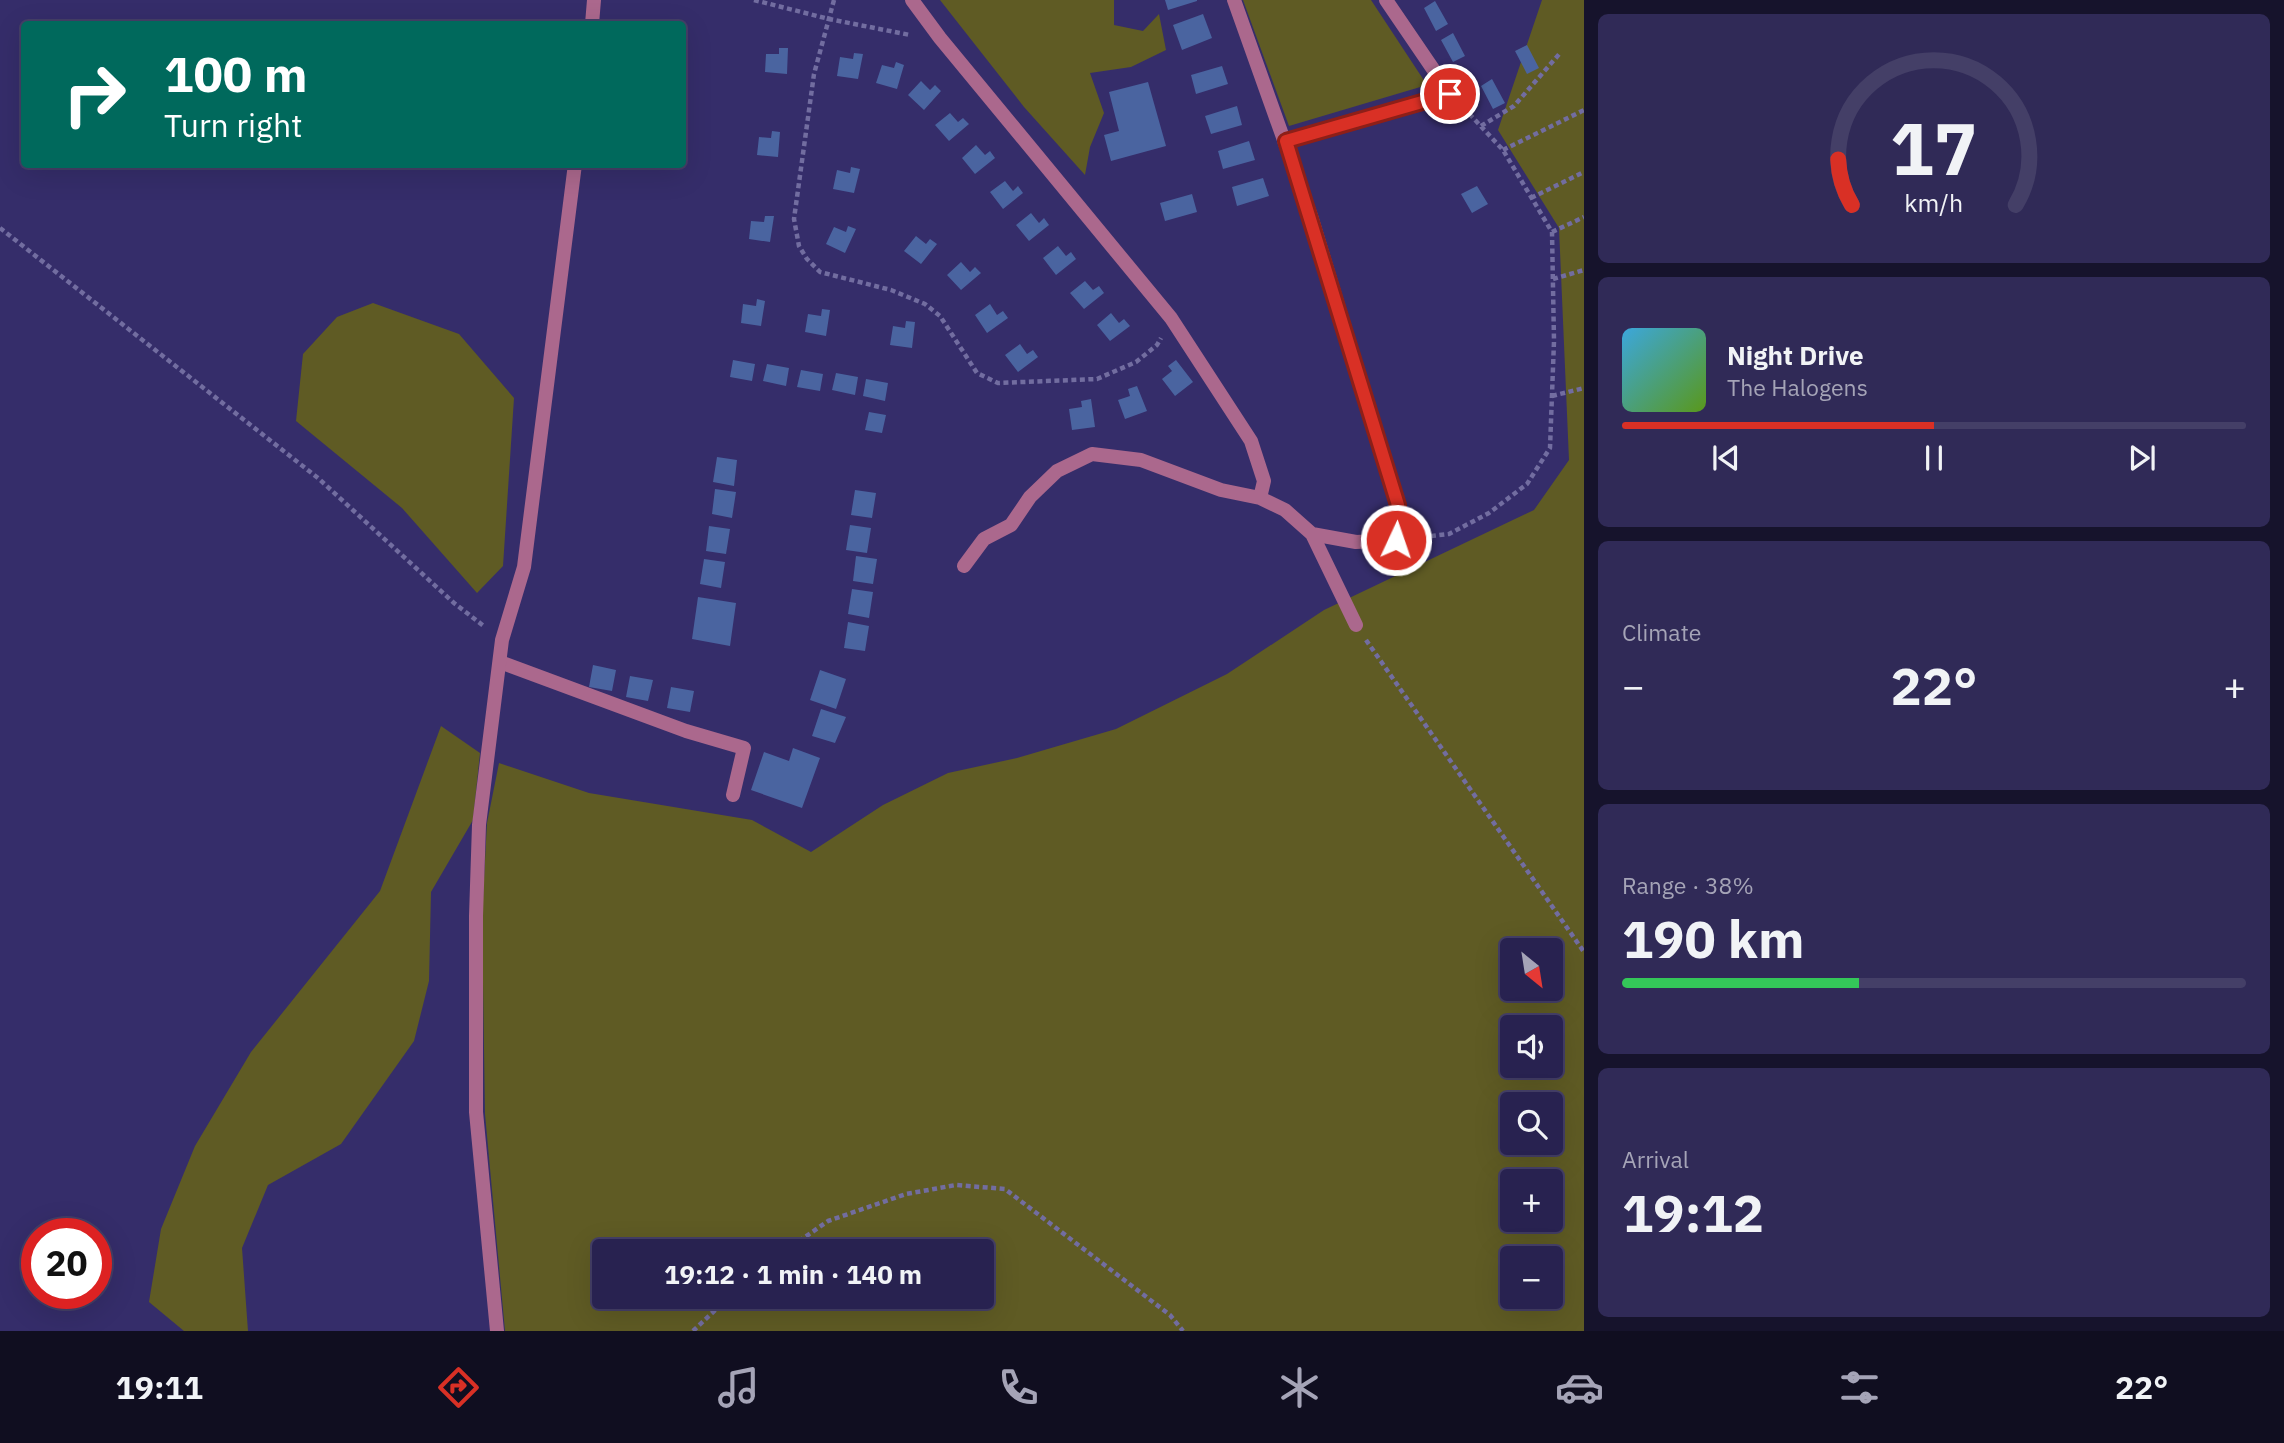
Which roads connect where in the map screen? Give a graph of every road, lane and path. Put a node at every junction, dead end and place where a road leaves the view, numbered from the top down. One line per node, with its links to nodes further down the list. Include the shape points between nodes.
1 (594, 0): 8 (street)
2 (754, 0): 7 (path)
3 (834, 0): 7 (path)
4 (912, 0): 9 (street)
5 (1234, 0): 14 (street)
6 (1386, 0): 11 (street)
7 (829, 19): 9 (path); 24 (path, via 814,74 794,219 799,246 820,272 925,304 940,316 977,373 998,383 1097,379 1136,362 1157,345)
8 (592, 21)
9 (940, 38): 24 (street)
10 (1561, 52): 13 (path, via 1514,106)
11 (1450, 94): 13 (path); 14 (street)
12 (1584, 110): 15 (path)
13 (1481, 126): 15 (path)
14 (1286, 141): 29 (street, via 1398,505)
15 (1503, 150): 18 (path)
16 (574, 168): 32 (street, via 524,567)
17 (1584, 172): 18 (path)
18 (1531, 198): 21 (path)
19 (1584, 217): 21 (path)
20 (0, 228): 32 (path, via 318,478 454,603)
21 (1552, 232): 23 (path)
22 (1584, 270): 23 (path)
23 (1553, 279): 26 (path)
24 (1171, 318): 27 (street, via 1251,441 1264,481)
25 (1584, 388): 26 (path)
26 (1552, 396): 29 (path, via 1550,448 1527,484 1489,513 1449,534)
27 (1260, 498): 28 (street, via 1285,510); 30 (street, via 1221,490 1141,460 1092,454 1057,471 1011,524 984,539)
28 (1312, 534): 29 (street, via 1356,542); 31 (street)
29 (1396, 540)
30 (964, 566)
31 (1356, 625): 35 (path)
32 (502, 640): 33 (street)
33 (500, 662): 34 (street, via 744,748); 38 (street, via 479,825 476,916 476,1112)
34 (733, 795)
35 (1584, 952)
36 (802, 1239): 40 (path, via 828,1221 906,1194 956,1185 1005,1189 1170,1315)
37 (716, 1309): 39 (path)
38 (497, 1331)
39 (693, 1331)
40 (1183, 1331)

